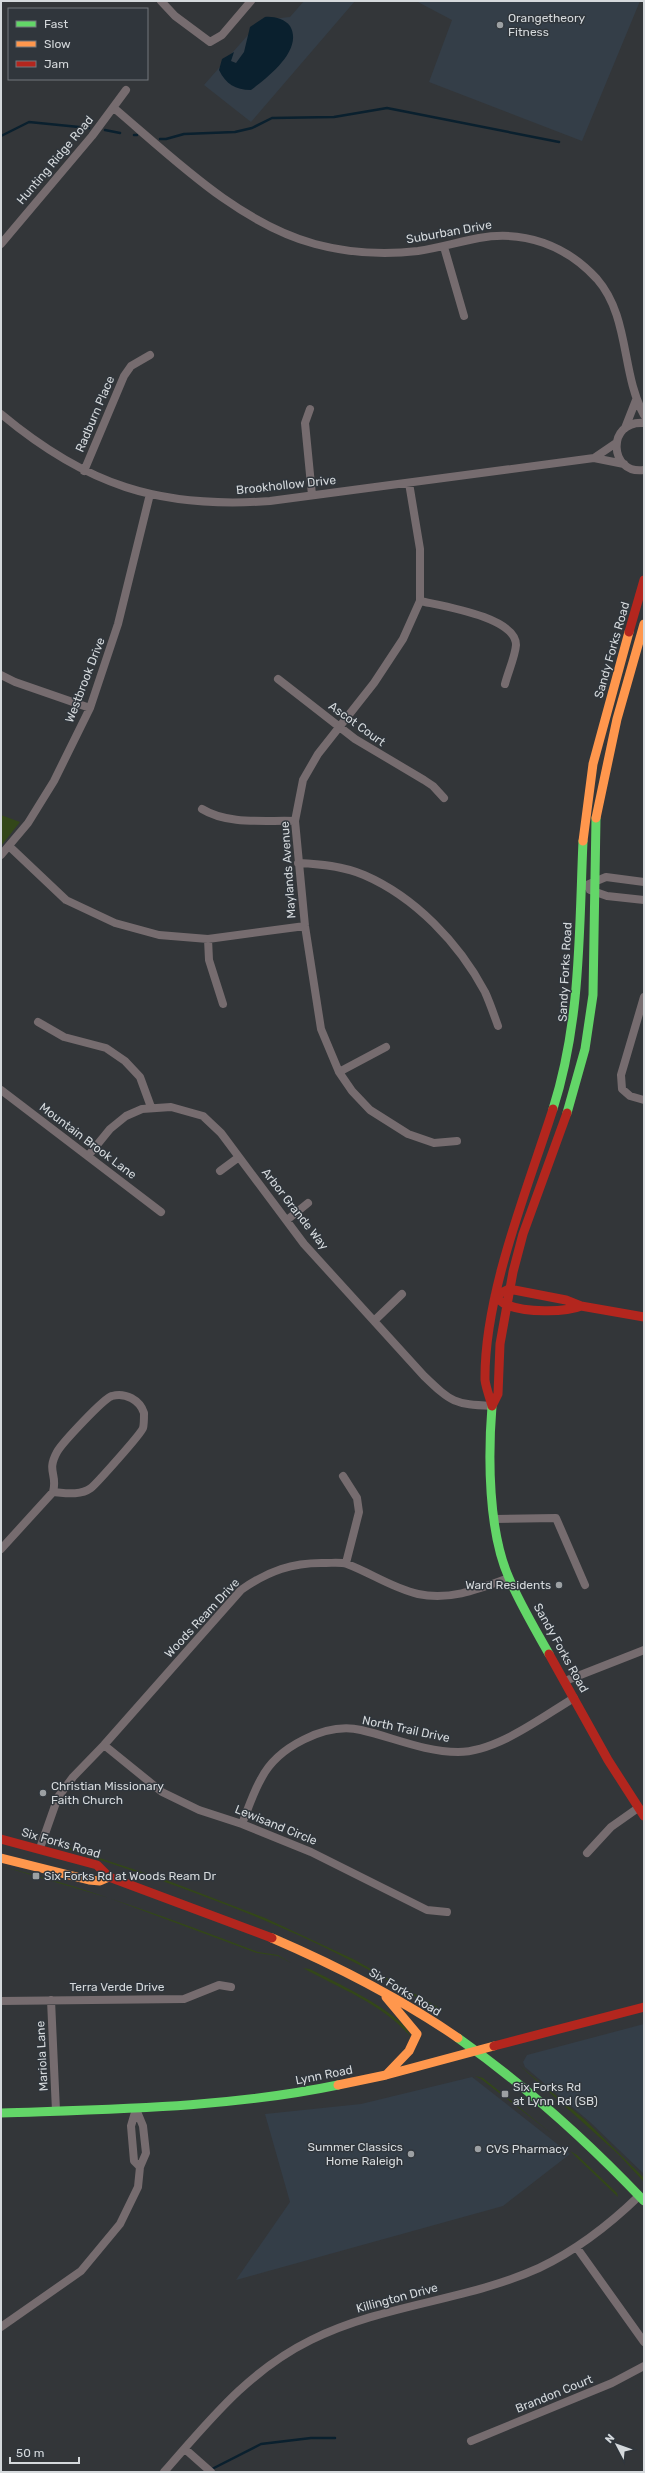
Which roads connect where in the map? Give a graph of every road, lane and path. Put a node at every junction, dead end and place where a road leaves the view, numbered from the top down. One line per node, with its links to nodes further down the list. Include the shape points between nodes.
1 (161, 1): 2 (street, via 175,16 210,42 222,35)
2 (251, 1)
3 (126, 90): 4 (street, Hunting Ridge Road)
4 (114, 108): 5 (street, Hunting Ridge Road); 6 (street, Suburban Drive, via 224,199 268,225 291,235 314,243 358,252 395,253)
5 (1, 244)
6 (444, 247): 7 (street); 9 (street, Suburban Drive, via 478,238 514,236 543,242 570,255 598,281 614,310 627,353)
7 (464, 316)
8 (150, 354): 18 (street, Radburn Place, via 131,366 124,376)
9 (636, 400): 12 (street, Suburban Drive); 14 (street)
10 (310, 409): 22 (street, via 305,423)
11 (1, 414): 18 (street, Brookhollow Drive, via 42,447)
12 (644, 415)
13 (644, 423): 14 (street)
14 (628, 426): 15 (street, Brookhollow Drive)
15 (616, 443): 16 (street, Brookhollow Drive); 17 (street, via 617,454)
16 (594, 458): 17 (street, Brookhollow Drive); 20 (street, Brookhollow Drive)
17 (624, 464): 19 (street, Brookhollow Drive)
18 (84, 471): 21 (street, Brookhollow Drive)
19 (643, 471)
20 (409, 483): 22 (street, Brookhollow Drive); 24 (street, Maylands Avenue, via 420,549)
21 (150, 494): 22 (street, Brookhollow Drive, via 196,501 237,503); 29 (street, Westbrook Drive, via 118,624)
22 (312, 494)
23 (644, 580): 39 (street, Sandy Forks Road, via 588,789)
24 (420, 601): 28 (street, via 476,615 500,623 511,631 516,644); 30 (street, Maylands Avenue, via 403,639 374,683)
25 (644, 624): 37 (street, Sandy Forks Road, via 617,719 598,802)
26 (1, 675): 29 (street)
27 (278, 679): 30 (street, Ascot Court)
28 (504, 684)
29 (90, 708): 34 (street, Westbrook Drive, via 54,781)
30 (340, 726): 31 (street, Ascot Court, via 374,753 433,786); 33 (street, Maylands Avenue, via 318,754 303,780)
31 (444, 798)
32 (202, 809): 33 (street, via 214,816 227,818)
33 (295, 821): 36 (street, Maylands Avenue)
34 (10, 847): 35 (street, Westbrook Drive); 43 (street, via 66,900 115,923 159,935)
35 (1, 855)
36 (298, 864): 42 (street, Maylands Avenue); 47 (street, via 326,864 362,874 388,886 423,914 452,943 472,971 485,992)
37 (595, 882): 38 (street, via 606,878); 39 (street); 40 (street, Sandy Forks Road)
38 (644, 882)
39 (582, 887): 40 (street); 62 (street, Sandy Forks Road, via 578,1008 570,1052 506,1256)
40 (595, 892): 41 (street, via 607,896); 60 (street, Sandy Forks Road, via 593,995 585,1049 563,1128 523,1234)
41 (644, 900)
42 (304, 926): 43 (street); 49 (street, Maylands Avenue, via 321,1029)
43 (208, 939): 45 (street, via 209,960)
44 (644, 997): 51 (street, via 621,1075 622,1089 630,1096)
45 (223, 1004)
46 (38, 1022): 52 (street, via 64,1037 106,1048 125,1061 140,1077)
47 (498, 1026)
48 (386, 1047): 49 (street)
49 (340, 1072): 53 (street, Maylands Avenue, via 352,1091 370,1110 408,1134 434,1143)
50 (1, 1090): 54 (street, Mountain Brook Lane)
51 (644, 1100)
52 (151, 1107): 54 (street, Arbor Grande Way, via 126,1116 110,1129); 55 (street, Arbor Grande Way, via 171,1107 203,1116 221,1133)
53 (457, 1141)
54 (88, 1156): 58 (street, Mountain Brook Lane)
55 (239, 1157): 56 (street); 59 (street, Arbor Grande Way)
56 (220, 1171)
57 (308, 1203): 59 (street)
58 (161, 1212)
59 (287, 1220): 66 (street, Arbor Grande Way, via 304,1244)
60 (509, 1289): 62 (street); 63 (street, Sandy Forks Road); 64 (street, via 566,1300)
61 (402, 1294): 66 (street)
62 (496, 1296): 63 (street); 67 (street, Sandy Forks Road, via 486,1372 486,1397)
63 (506, 1305): 64 (street, via 568,1311); 67 (street, Sandy Forks Road, via 500,1344 498,1394)
64 (581, 1306): 65 (street)
65 (644, 1317)
66 (375, 1320): 67 (street, Arbor Grande Way, via 443,1395 459,1404)
67 (492, 1406): 70 (street, Sandy Forks Road, via 491,1489)
68 (343, 1476): 72 (street, via 357,1498 359,1512)
69 (53, 1492): 69 (street, via 55,1484 50,1466 58,1450 101,1403 112,1396 126,1395 136,1400 144,1413 143,1428 91,1488 78,1493); 71 (street)
70 (494, 1519): 73 (street, Sandy Forks Road); 74 (street, via 556,1518)
71 (1, 1549)
72 (346, 1563): 73 (street, Woods Ream Drive, via 392,1585 418,1594 443,1596 472,1592); 78 (street, Woods Ream Drive, via 309,1563 284,1567 258,1578 241,1590)
73 (509, 1578): 76 (street, Sandy Forks Road)
74 (585, 1585)
75 (644, 1650): 76 (street)
76 (565, 1681): 77 (street, Sandy Forks Road)
77 (574, 1698): 79 (street, Sandy Forks Road); 81 (street, North Trail Drive, via 496,1743 458,1752 417,1746 359,1729 326,1731 303,1739 280,1755 261,1778)
78 (104, 1745): 81 (street, Lewisand Circle, via 162,1792 199,1810); 83 (street, Woods Ream Drive, via 73,1777 58,1797)
79 (638, 1808): 80 (street, Sandy Forks Road); 84 (street, via 611,1827)
80 (644, 1816)
81 (242, 1824): 87 (street, Lewisand Circle, via 311,1852 427,1910)
82 (1, 1839): 83 (street, Six Forks Road)
83 (40, 1848): 86 (street, Six Forks Road, via 97,1865)
84 (587, 1853)
85 (1, 1858): 86 (street, Six Forks Road, via 89,1880 100,1881)
86 (109, 1877): 89 (street, Six Forks Road, via 272,1937)
87 (448, 1912)
88 (231, 1987): 90 (street, Terra Verde Drive, via 219,1985 184,1999)
89 (383, 1990): 93 (street, Six Forks Road); 94 (street, via 415,2029 416,2034 414,2044 407,2054)
90 (51, 2000): 91 (street, Terra Verde Drive); 96 (street, Mariola Lane)
91 (1, 2001)
92 (644, 2007): 93 (street, Lynn Road)
93 (477, 2052): 94 (street, Lynn Road); 99 (street, Six Forks Road, via 572,2130)
94 (386, 2075): 95 (street, Lynn Road, via 245,2100)
95 (136, 2109): 96 (street, Lynn Road); 98 (street, via 143,2126 146,2153); 98 (street, via 131,2126 134,2161)
96 (56, 2111): 97 (street, Lynn Road)
97 (1, 2113)
98 (140, 2167): 101 (street, via 138,2187 124,2217 86,2265 56,2290)
99 (641, 2199): 100 (street, Killington Drive)
100 (578, 2248): 102 (street); 105 (street, Killington Drive, via 538,2268 470,2291 371,2316 312,2339 278,2358 249,2380)
101 (1, 2327)
102 (644, 2342)
103 (644, 2366): 104 (street, Brandon Court, via 612,2383)
104 (471, 2441)
105 (185, 2449): 106 (street, Killington Drive); 107 (street)
106 (164, 2472)
107 (211, 2472)

